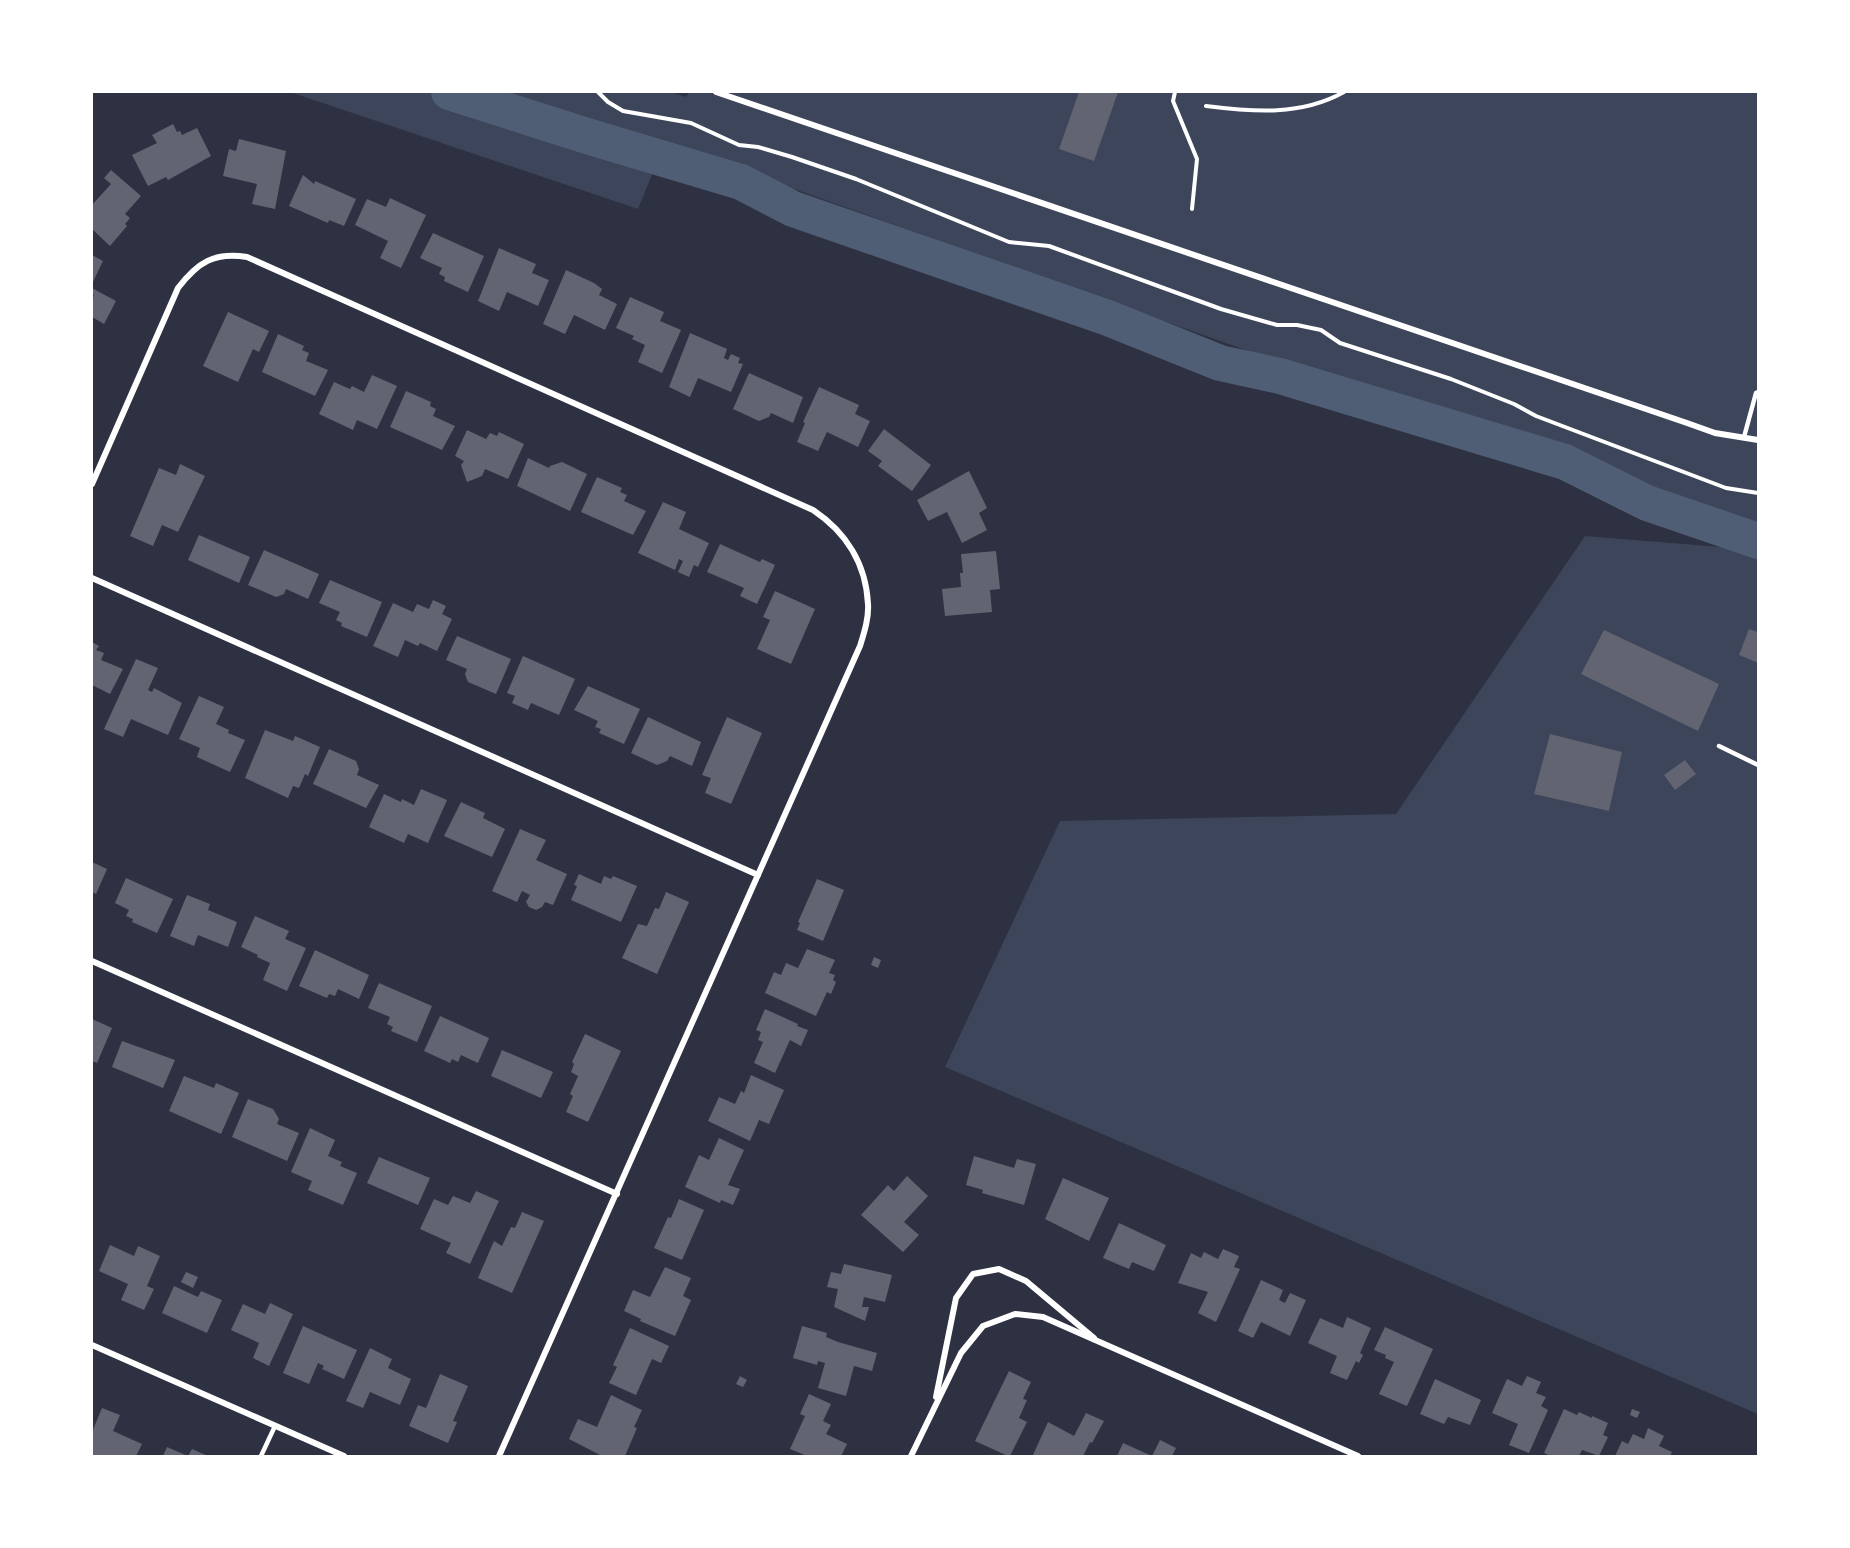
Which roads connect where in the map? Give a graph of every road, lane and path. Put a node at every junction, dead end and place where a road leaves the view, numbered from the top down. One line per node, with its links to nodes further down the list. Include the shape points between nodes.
1 (598, 92): 11 (path, via 623,111 691,123 739,145 792,157 1009,242 1049,246 1266,322 1321,330 1340,343 1451,379 1536,416 1726,488)
2 (716, 92): 8 (street, via 1687,423)
3 (1175, 92): 6 (path, via 1173,101 1197,159)
4 (1344, 92): 5 (path, via 1326,102 1274,111)
5 (1206, 106)
6 (1192, 209)
7 (1758, 392): 8 (lane)
8 (1744, 437): 9 (street)
9 (1758, 440)
10 (92, 484): 15 (street, via 178,288 191,270 216,256 235,255 247,257 813,510 829,521 855,552 868,605 860,646)
11 (1758, 493)
12 (92, 578): 15 (street)
13 (1719, 746): 14 (lane)
14 (1758, 765)
15 (758, 875): 17 (street)
16 (92, 961): 17 (street)
17 (617, 1194): 24 (street)
18 (1101, 1344): 20 (street, via 1043,1317 1015,1314 983,1326 961,1353); 20 (street, via 1026,1281 999,1269 973,1274 956,1298); 26 (street)
19 (92, 1345): 21 (street)
20 (934, 1407): 25 (street)
21 (274, 1426): 22 (lane); 23 (street)
22 (261, 1456)
23 (344, 1456)
24 (499, 1456)
25 (911, 1456)
26 (1358, 1456)

